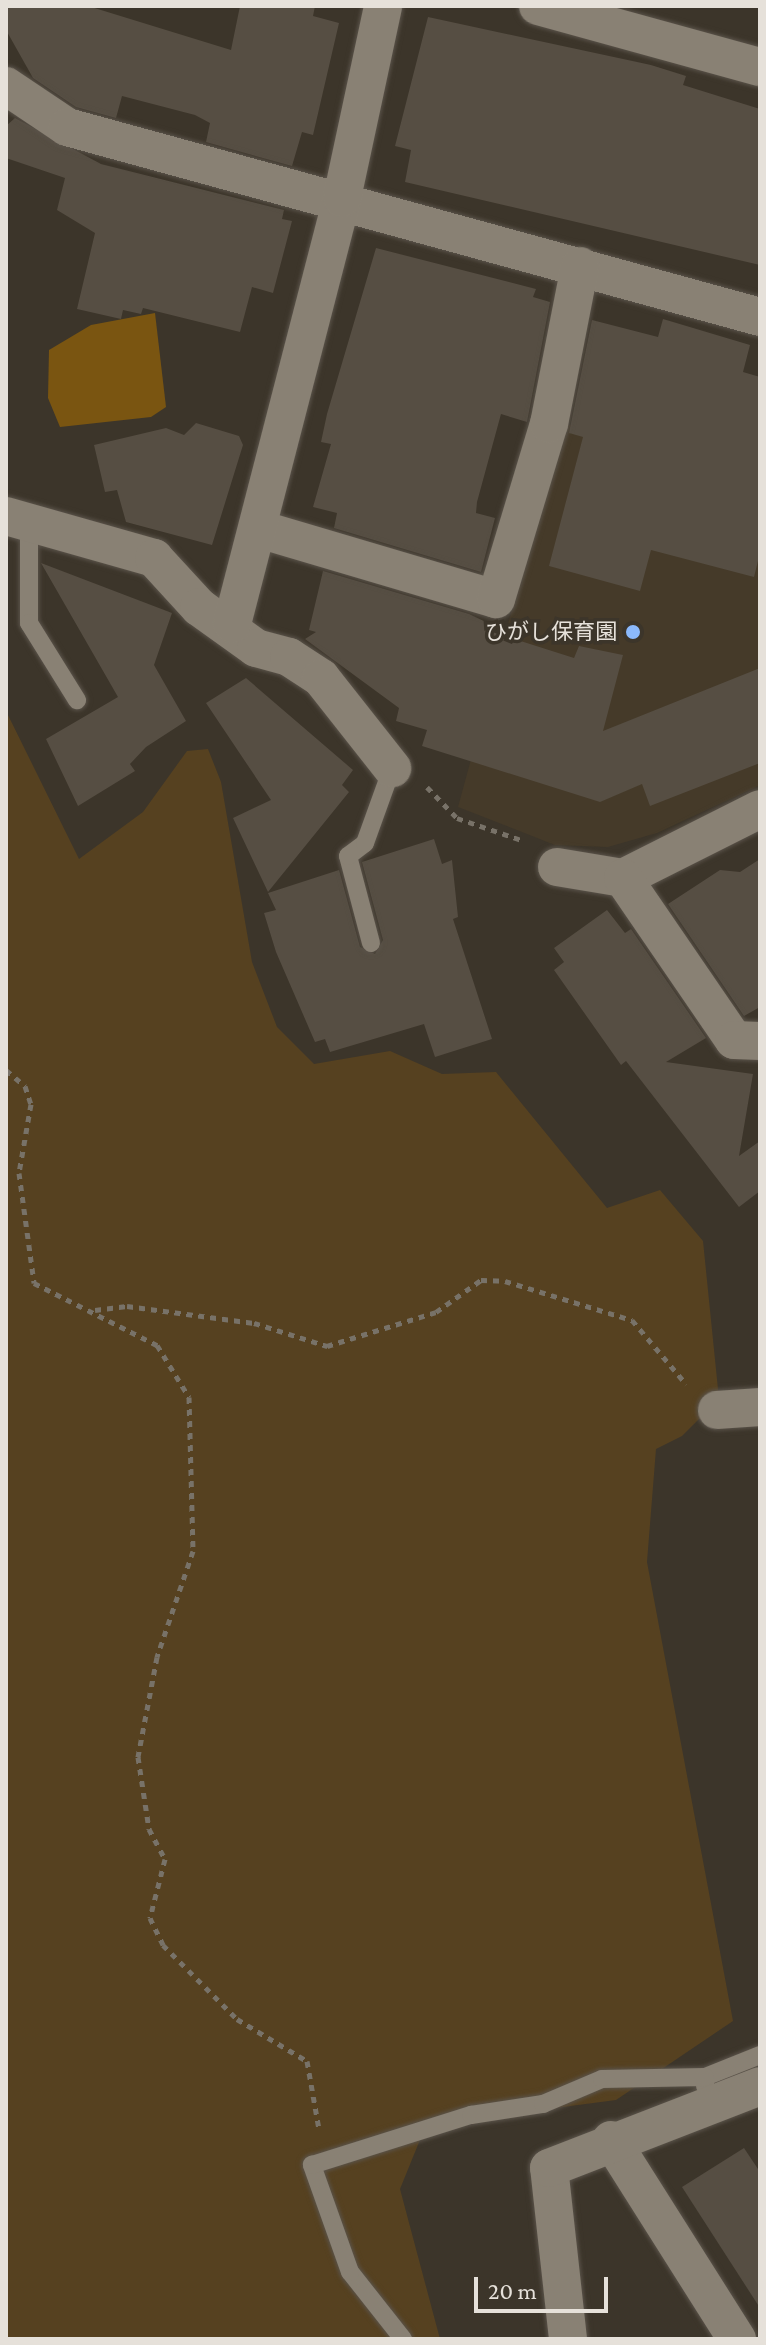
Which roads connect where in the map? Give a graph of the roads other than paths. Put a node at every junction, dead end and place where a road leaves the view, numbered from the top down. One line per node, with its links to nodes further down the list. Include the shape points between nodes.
1 (383, 6): 5 (street)
2 (538, 6): 3 (street)
3 (760, 67)
4 (6, 86): 5 (street, via 67,127)
5 (342, 198): 6 (street); 9 (street)
6 (580, 266): 7 (street); 9 (street, via 549,424 496,599)
7 (760, 317)
8 (18, 517): 10 (street, via 154,558 199,607); 11 (lane, via 29,623)
9 (259, 529): 10 (street)
10 (232, 624): 12 (street, via 256,648 289,657 321,678)
11 (77, 700)
12 (392, 768): 16 (lane, via 365,843 348,856)
13 (760, 809): 15 (street)
14 (557, 867): 15 (street)
15 (623, 878): 17 (street, via 734,1040)
16 (371, 943)
17 (760, 1041)
18 (760, 1407): 19 (street)
19 (717, 1410)
20 (760, 2055): 22 (lane)
21 (760, 2086): 22 (street)
22 (706, 2091): 23 (street); 24 (lane, via 602,2079 543,2104 471,2115 312,2165 350,2272)
23 (611, 2140): 25 (street, via 549,2168); 26 (street)
24 (403, 2339)
25 (568, 2339)
26 (737, 2339)

